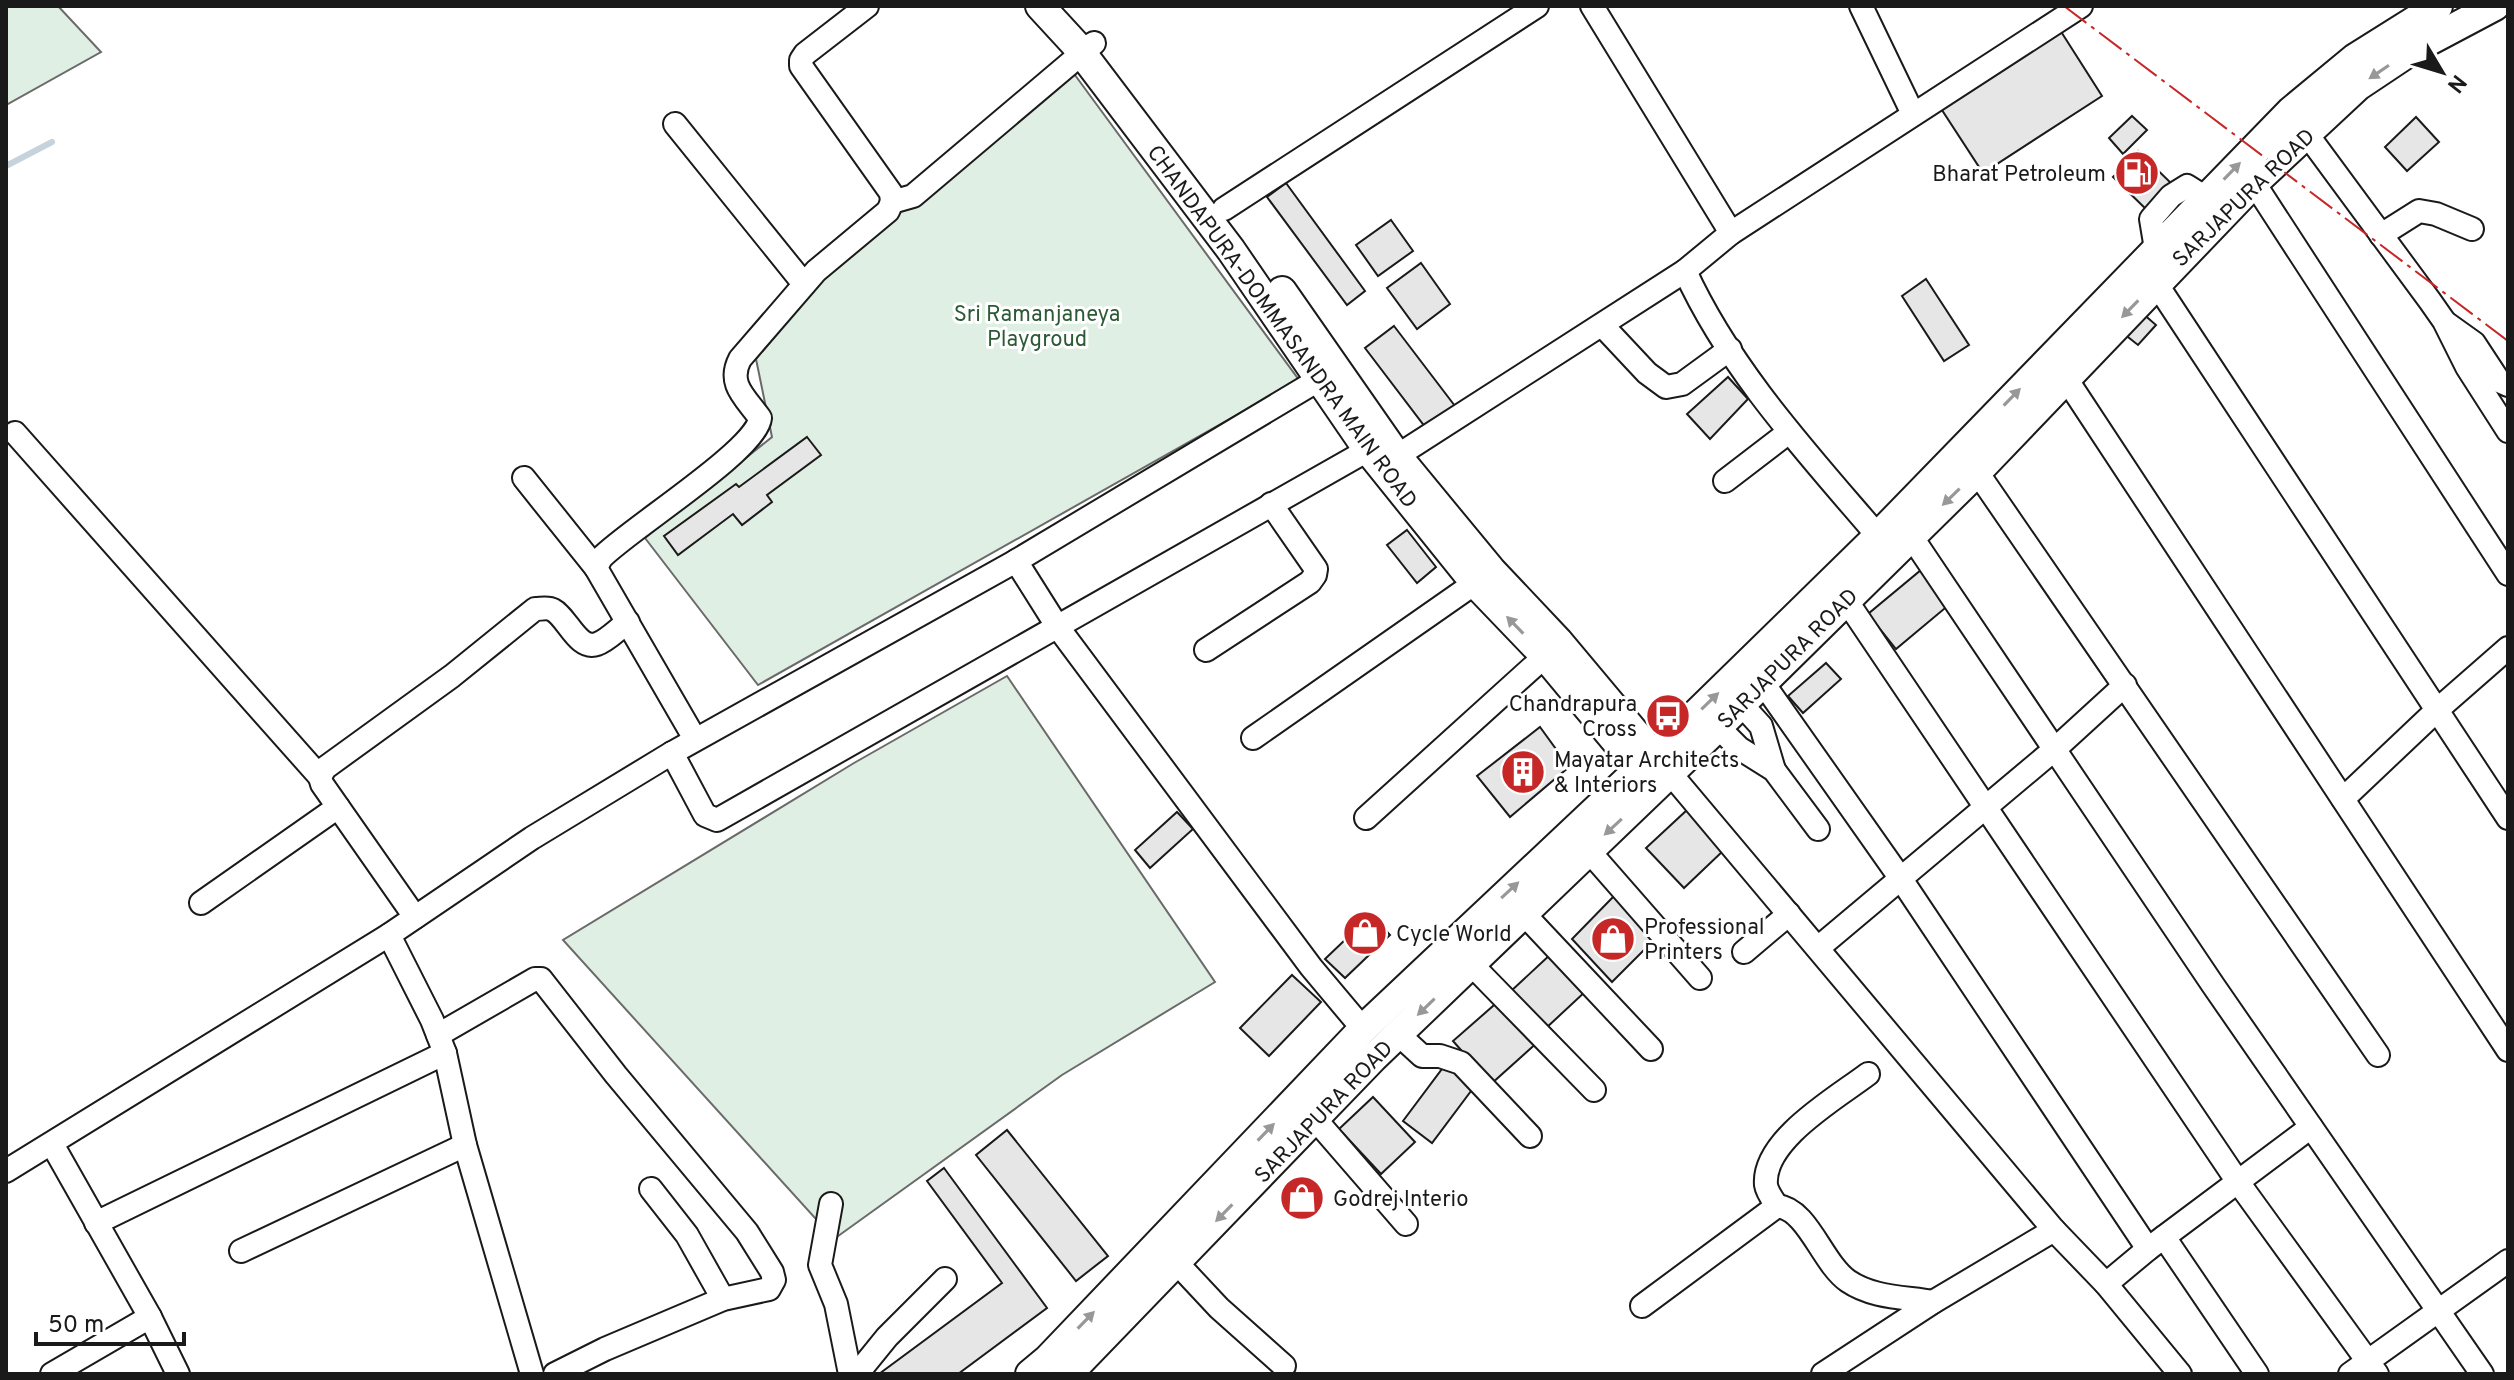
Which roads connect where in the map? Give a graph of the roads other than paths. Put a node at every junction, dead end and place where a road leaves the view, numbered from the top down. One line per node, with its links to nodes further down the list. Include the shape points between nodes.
1 (867, 6): 16 (street, via 805,54 801,66 891,193)
2 (1040, 6): 11 (main road, CHANDAPURA-DOMMASANDRA MAIN ROAD)
3 (1062, 6): 11 (main road, CHANDAPURA-DOMMASANDRA MAIN ROAD)
4 (1537, 6): 17 (street)
5 (1592, 6): 19 (street)
6 (1861, 6): 12 (street)
7 (2081, 6): 12 (street)
8 (2438, 6): 10 (main road, SARJAPURA ROAD)
9 (2495, 6): 13 (main road, SARJAPURA ROAD, one-way to 13, via 2412,50)
10 (2408, 15): 13 (main road, SARJAPURA ROAD, via 2355,58)
11 (1088, 48): 16 (street, via 913,196); 17 (main road, CHANDAPURA-DOMMASANDRA MAIN ROAD); 28 (main road, CHANDAPURA-DOMMASANDRA MAIN ROAD)
12 (1913, 114): 19 (street)
13 (2299, 122): 15 (main road, SARJAPURA ROAD); 20 (street); 21 (main road, SARJAPURA ROAD, one-way to 13, via 2206,198)
14 (675, 124): 23 (street)
15 (2254, 183): 21 (main road, SARJAPURA ROAD); 43 (street)
16 (892, 202): 23 (street)
17 (1224, 209): 34 (main road, CHANDAPURA-DOMMASANDRA MAIN ROAD)
18 (2472, 229): 20 (street, via 2419,211)
19 (1731, 233): 22 (street)
20 (2381, 235): 24 (street)
21 (2152, 265): 27 (main road, SARJAPURA ROAD, one-way to 27); 39 (main road, SARJAPURA ROAD, one-way to 21); 54 (street)
22 (1685, 271): 25 (street); 26 (street, via 1703,311)
23 (804, 284): 42 (street, via 735,368 735,383 760,418 758,427 726,460 607,552)
24 (2444, 321): 29 (street, via 2474,343 2499,381); 30 (street)
25 (1602, 325): 26 (street, via 1666,387 1682,384); 34 (street)
26 (1730, 349): 31 (street)
27 (2065, 377): 35 (main road, SARJAPURA ROAD); 63 (street)
28 (1320, 379): 33 (main road, CHANDAPURA-DOMMASANDRA MAIN ROAD); 41 (street)
29 (2508, 385)
30 (2508, 431)
31 (1789, 432): 37 (street); 39 (street)
32 (15, 433): 62 (street)
33 (1368, 450): 38 (street); 44 (main road, CHANDAPURA-DOMMASANDRA MAIN ROAD)
34 (1397, 456): 61 (main road, CHANDAPURA-DOMMASANDRA MAIN ROAD, via 1558,641)
35 (1977, 472): 40 (main road, SARJAPURA ROAD, one-way to 40); 52 (street)
36 (524, 478): 42 (street)
37 (1725, 481)
38 (1271, 504): 47 (street); 49 (street, via 1316,569 1315,575)
39 (1878, 536): 61 (main road, SARJAPURA ROAD, one-way to 39)
40 (1911, 536): 45 (main road, SARJAPURA ROAD); 58 (street)
41 (1016, 561): 47 (street); 57 (street)
42 (596, 568): 46 (street)
43 (2508, 574)
44 (1475, 583): 50 (main road, CHANDAPURA-DOMMASANDRA MAIN ROAD, one-way to 44); 56 (street)
45 (1846, 600): 51 (main road, SARJAPURA ROAD); 65 (street)
46 (628, 622): 57 (street); 62 (street, via 589,645 557,612 535,609 325,768)
47 (1057, 626): 59 (street, via 717,820 705,815); 80 (street)
48 (2508, 648): 54 (street)
49 (1206, 650)
50 (1545, 656): 61 (main road, CHANDAPURA-DOMMASANDRA MAIN ROAD); 66 (street)
51 (1763, 683): 53 (main road, SARJAPURA ROAD); 70 (street)
52 (2125, 685): 58 (street); 85 (street)
53 (1741, 704): 55 (main road, SARJAPURA ROAD); 60 (street, via 1761,726)
54 (2436, 711): 63 (street); 67 (street)
55 (1718, 727): 60 (street); 61 (main road, SARJAPURA ROAD)
56 (1253, 738)
57 (695, 739): 59 (street)
58 (2055, 749): 65 (street); 89 (street)
59 (672, 753): 73 (street)
60 (1774, 770): 68 (street)
61 (1654, 771): 69 (main road, SARJAPURA ROAD, one-way to 69); 74 (street); 80 (main road, SARJAPURA ROAD, one-way to 61)
62 (320, 777): 64 (street)
63 (2343, 799): 84 (street)
64 (338, 807): 71 (street); 73 (street)
65 (1984, 808): 70 (street); 94 (street)
66 (1366, 818)
67 (2508, 818)
68 (1818, 829)
69 (1588, 850): 72 (main road, SARJAPURA ROAD); 79 (street)
70 (1901, 879): 76 (street); 101 (street)
71 (201, 903)
72 (1523, 913): 78 (main road, SARJAPURA ROAD); 83 (street)
73 (415, 917): 75 (street)
74 (1784, 918): 76 (street); 77 (street)
75 (389, 935): 82 (street); 91 (street)
76 (1809, 949): 100 (street)
77 (1744, 952)
78 (1471, 964): 81 (main road, SARJAPURA ROAD, one-way to 81); 87 (street)
79 (1700, 978)
80 (1363, 1029): 120 (main road, SARJAPURA ROAD, one-way to 80)
81 (1398, 1034): 88 (main road, SARJAPURA ROAD); 90 (street, via 1422,1056 1461,1063)
82 (442, 1044): 92 (street); 98 (street); 107 (street, via 535,979 545,982 747,1232 772,1272 769,1289)
83 (1651, 1049)
84 (2508, 1050)
85 (2378, 1055)
86 (1868, 1074): 97 (street, via 1785,1137 1766,1178)
87 (1594, 1090)
88 (1315, 1119): 99 (street); 104 (main road, SARJAPURA ROAD, one-way to 104)
89 (2311, 1127): 94 (street); 110 (street)
90 (1530, 1136)
91 (52, 1144): 93 (street); 98 (street)
92 (465, 1145): 102 (street); 116 (street)
93 (6, 1171)
94 (2238, 1182): 101 (street); 113 (street)
95 (651, 1189): 107 (street, via 687,1235)
96 (831, 1204): 118 (street, via 820,1265 836,1304)
97 (1777, 1206): 108 (street, via 1799,1215 1830,1265 1847,1280 1865,1291); 109 (street)
98 (96, 1223): 111 (street)
99 (1406, 1224)
100 (2054, 1230): 106 (street); 108 (street)
101 (2156, 1243): 106 (street); 124 (street)
102 (241, 1251)
103 (2508, 1261): 110 (street)
104 (1176, 1262): 112 (street); 121 (main road, SARJAPURA ROAD)
105 (945, 1279): 119 (street)
106 (2106, 1284): 123 (street)
107 (723, 1299): 117 (street)
108 (1933, 1302): 122 (street)
109 (1642, 1306)
110 (2439, 1311): 113 (street); 125 (street)
111 (150, 1317): 114 (street); 115 (street)
112 (1284, 1366)
113 (2365, 1370)
114 (52, 1374)
115 (178, 1374)
116 (532, 1374)
117 (555, 1374)
118 (850, 1374)
119 (857, 1374)
120 (1030, 1374)
121 (1068, 1374)
122 (1823, 1374)
123 (2180, 1374)
124 (2257, 1374)
125 (2482, 1374)

